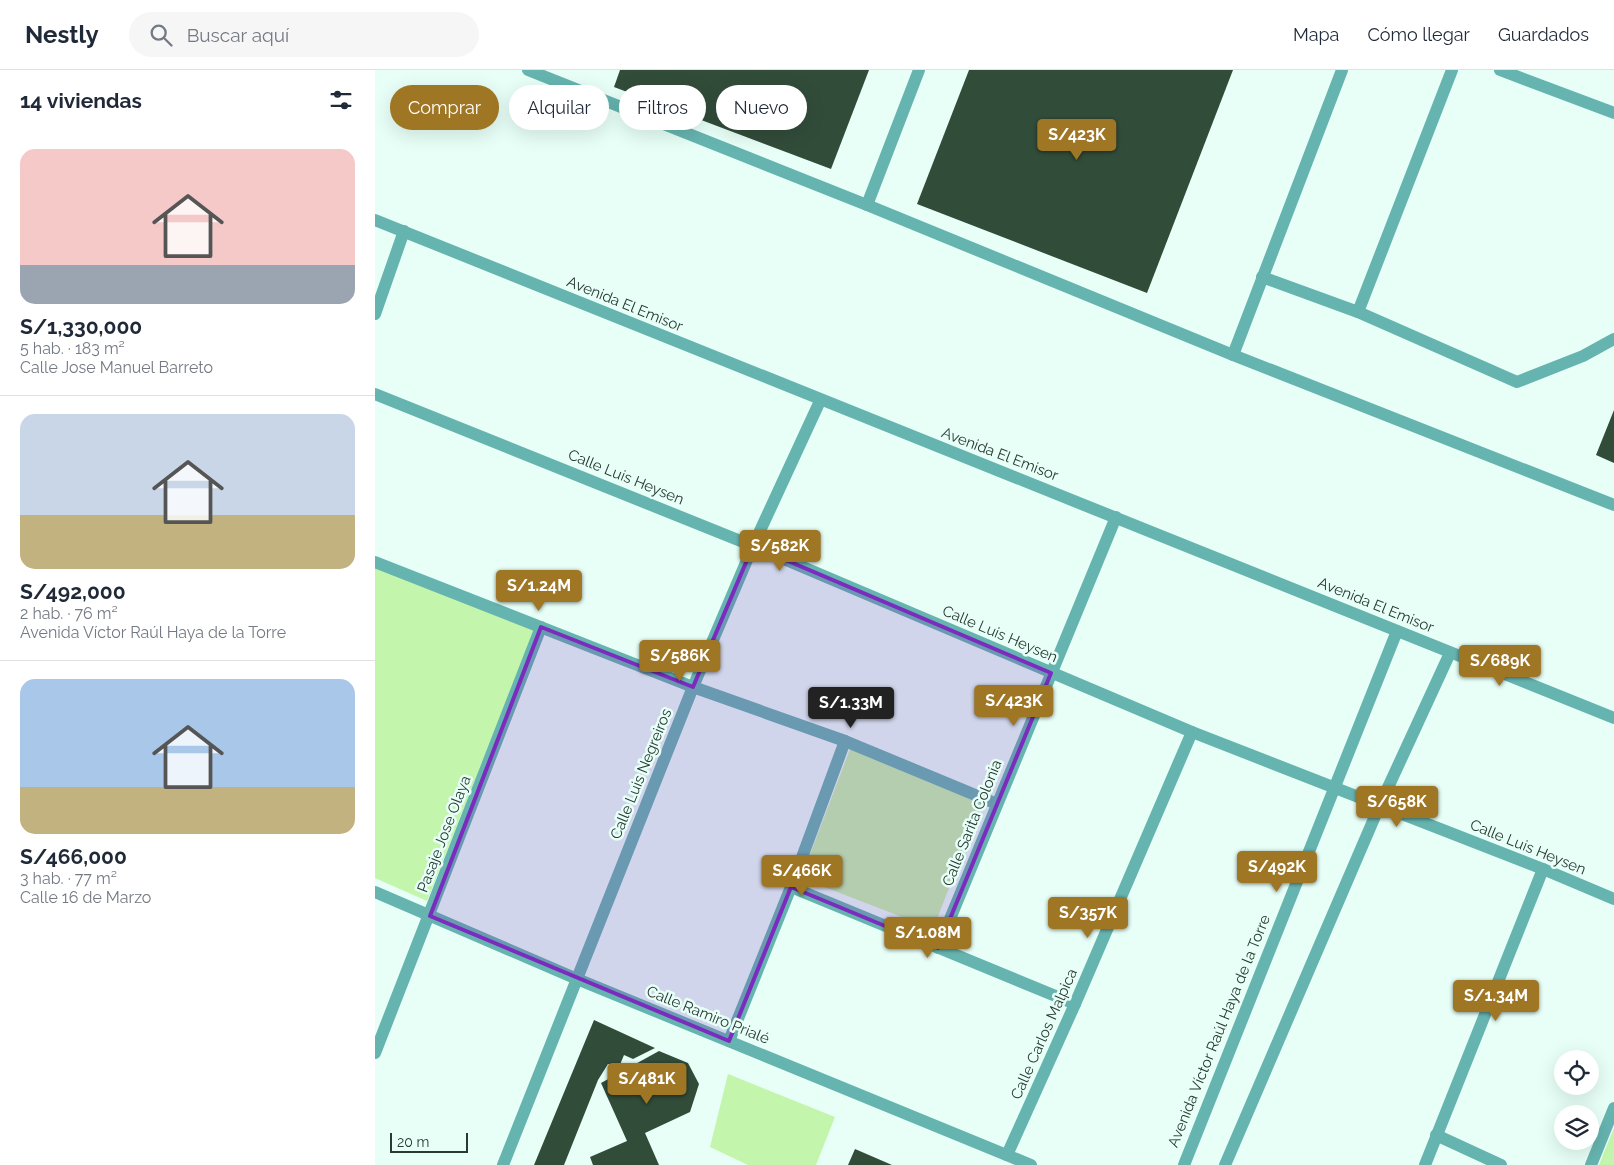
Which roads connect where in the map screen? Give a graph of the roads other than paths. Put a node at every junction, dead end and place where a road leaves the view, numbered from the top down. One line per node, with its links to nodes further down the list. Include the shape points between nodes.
1 (528, 70): 6 (street)
2 (919, 70): 8 (street)
3 (1341, 70): 11 (street)
4 (1452, 70): 12 (street)
5 (1500, 70): 7 (street)
6 (552, 74): 8 (street)
7 (1614, 114)
8 (867, 205): 15 (street)
9 (375, 220): 10 (street, Avenida El Emisor)
10 (404, 231): 13 (street); 17 (street, Avenida El Emisor)
11 (1262, 277): 12 (street); 15 (street)
12 (1358, 312): 14 (street, via 1517,382 1583,356)
13 (375, 314)
14 (1614, 339)
15 (1233, 355): 18 (street)
16 (375, 394): 20 (street, Calle Luis Heysen)
17 (820, 400): 19 (street, Avenida El Emisor); 20 (street, Calle Luis Negreiros)
18 (1614, 505)
19 (1116, 517): 23 (street, Avenida El Emisor); 25 (street, Calle Sarita Colonia)
20 (753, 546): 25 (street, Calle Luis Heysen); 26 (street, Calle Luis Negreiros)
21 (375, 562): 22 (street)
22 (541, 627): 26 (street); 37 (street, Pasaje Jose Olaya)
23 (1397, 631): 24 (street, Avenida El Emisor); 30 (street, Avenida Víctor Raúl Haya de la Torre)
24 (1450, 653): 27 (street, Avenida El Emisor); 32 (street)
25 (1051, 673): 28 (street, Calle Luis Heysen); 31 (street, Calle Sarita Colonia)
26 (693, 687): 29 (street); 39 (street, Calle Luis Negreiros)
27 (1614, 718)
28 (1192, 732): 30 (street, Calle Luis Heysen); 40 (street, Calle Carlos Malpica)
29 (845, 742): 31 (street); 34 (street)
30 (1333, 786): 32 (street, Calle Luis Heysen); 48 (street, Avenida Víctor Raúl Haya de la Torre)
31 (997, 804): 38 (street, Calle Sarita Colonia)
32 (1379, 806): 33 (street, Calle Luis Heysen); 49 (street)
33 (1543, 869): 36 (street, Calle Luis Heysen); 44 (street)
34 (791, 888): 38 (street); 41 (street)
35 (375, 892): 37 (street, Calle Ramiro Prialé)
36 (1614, 899)
37 (430, 916): 39 (street, Calle Ramiro Prialé); 42 (street, Pasaje Jose Olaya)
38 (938, 948): 40 (street)
39 (577, 979): 41 (street, Calle Ramiro Prialé); 46 (street, Calle Luis Negreiros)
40 (1075, 1004): 45 (street, Calle Carlos Malpica)
41 (729, 1041): 45 (street, Calle Ramiro Prialé)
42 (375, 1052)
43 (1614, 1108): 52 (street)
44 (1436, 1136): 50 (street); 51 (street)
45 (1007, 1155): 47 (street, Calle Ramiro Prialé)
46 (503, 1165)
47 (1031, 1165)
48 (1184, 1165)
49 (1225, 1165)
50 (1425, 1165)
51 (1501, 1165)
52 (1591, 1165)

